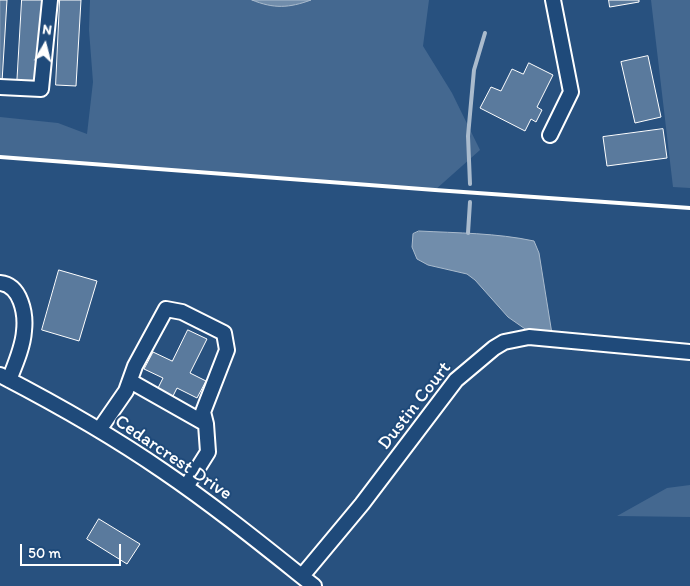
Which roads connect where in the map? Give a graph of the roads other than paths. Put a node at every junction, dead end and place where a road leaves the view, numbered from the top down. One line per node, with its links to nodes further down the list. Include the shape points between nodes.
1 (50, 0): 3 (street, via 41,89)
2 (554, 0): 4 (street, via 571,92)
3 (0, 87)
4 (550, 136)
5 (0, 283): 7 (street, via 17,292 23,312 24,332)
6 (690, 352): 12 (street, Dustin Court, via 529,337 499,345 456,380 362,504)
7 (5, 378): 10 (street, Cedarcrest Drive)
8 (130, 381): 9 (street); 9 (street, via 166,310 182,312 224,333 227,350 203,412); 10 (street)
9 (206, 424): 11 (street, via 208,452)
10 (99, 430): 11 (street, Cedarcrest Drive)
11 (186, 487): 12 (street, Cedarcrest Drive)
12 (302, 576): 13 (street, Cedarcrest Drive)
13 (314, 586)

